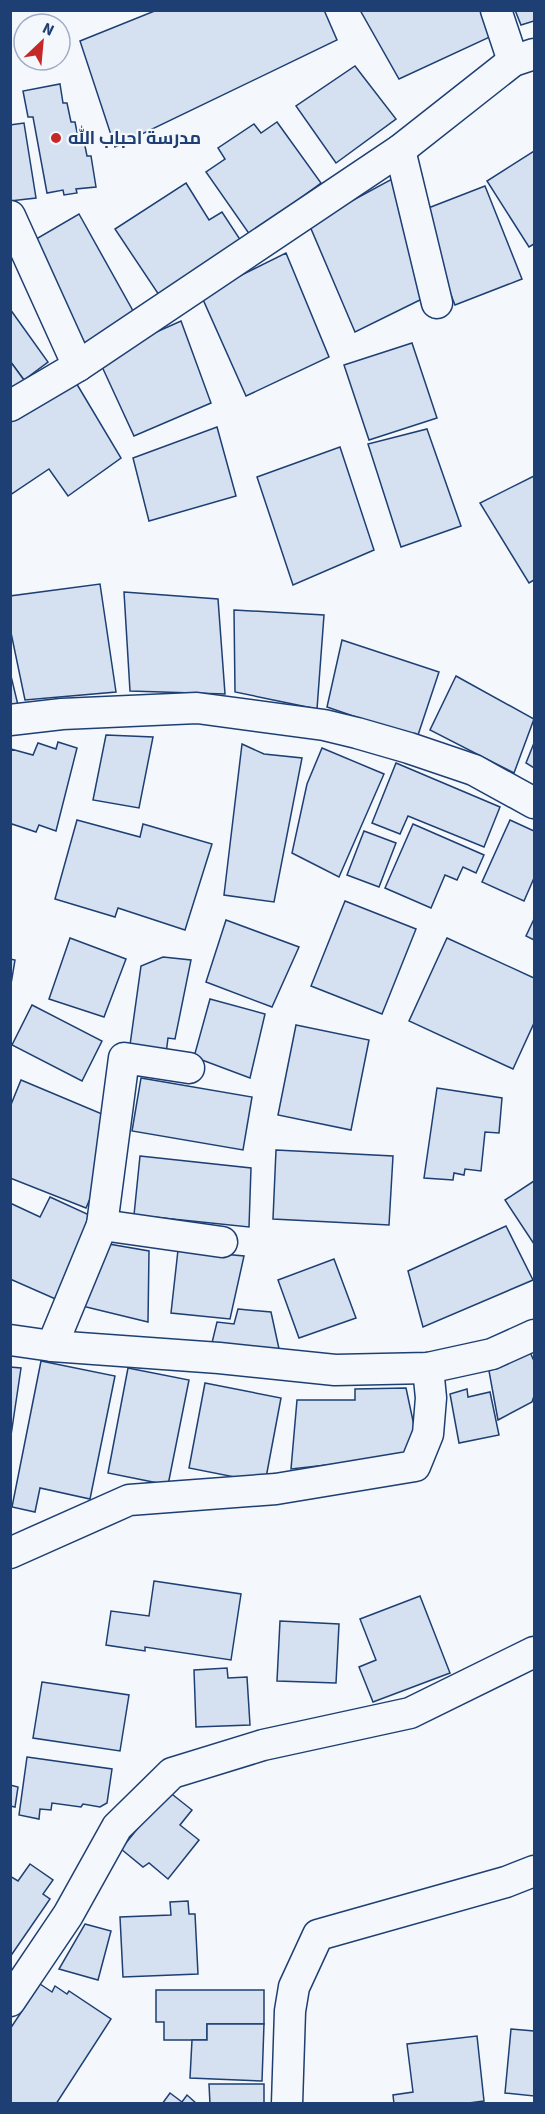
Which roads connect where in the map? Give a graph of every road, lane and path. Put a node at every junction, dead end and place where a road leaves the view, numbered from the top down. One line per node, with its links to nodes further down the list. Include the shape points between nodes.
1 (495, 10): 2 (street)
2 (524, 57): 3 (street)
3 (400, 150): 5 (street); 6 (street)
4 (10, 216): 6 (street)
5 (437, 303)
6 (78, 366): 7 (street)
7 (10, 406)
8 (10, 720): 9 (street, via 197,708 292,720 357,733 474,770)
9 (534, 802)
10 (189, 1068): 11 (street, via 124,1058)
11 (102, 1225): 12 (street); 15 (street)
12 (222, 1242)
13 (534, 1335): 16 (street, via 492,1354)
14 (10, 1340): 15 (street)
15 (52, 1346): 16 (street, via 335,1370)
16 (428, 1368): 17 (street, via 428,1434 415,1466 276,1489 129,1500)
17 (10, 1554)
18 (534, 1652): 20 (street, via 410,1713 263,1745 172,1773 117,1827 68,1915)
19 (534, 1871): 21 (street, via 318,1935 294,1987)
20 (10, 2001)
21 (287, 2103)

